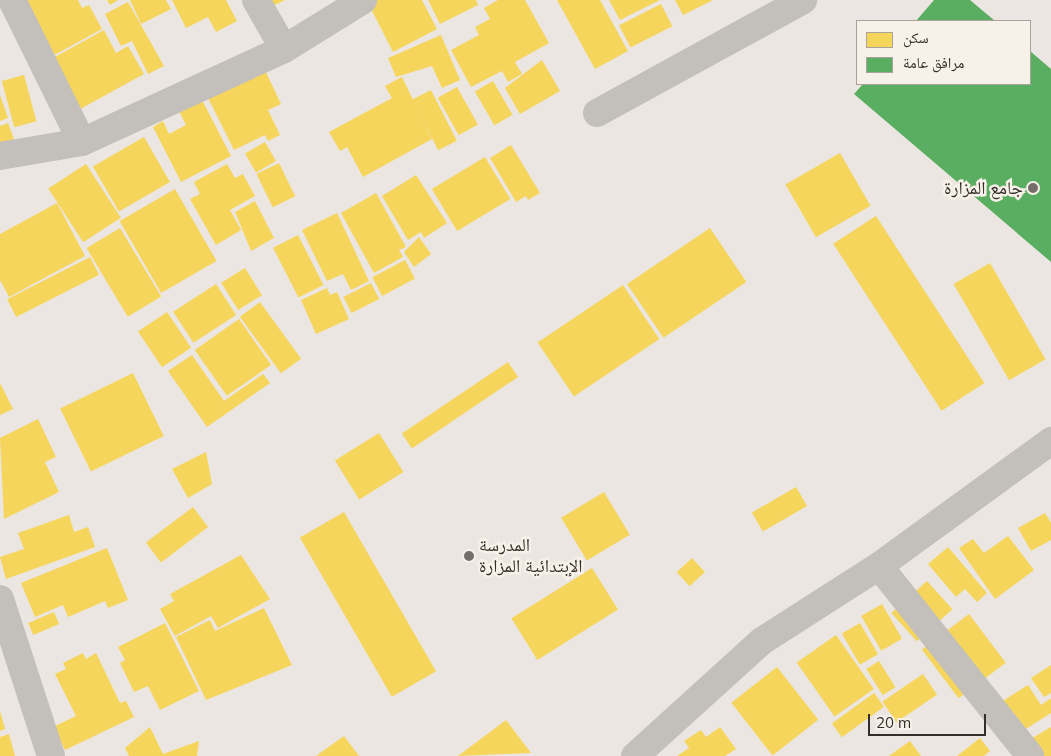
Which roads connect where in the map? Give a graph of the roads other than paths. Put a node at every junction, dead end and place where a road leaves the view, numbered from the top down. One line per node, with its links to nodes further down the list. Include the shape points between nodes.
1 (12, 0): 7 (street)
2 (256, 0): 5 (street)
3 (363, 0): 5 (street)
4 (803, 0): 6 (street)
5 (284, 50): 7 (street)
6 (597, 113)
7 (82, 142): 8 (street)
8 (0, 156)
9 (1051, 441): 10 (street)
10 (879, 566): 13 (street, via 762,640); 14 (street)
11 (0, 599): 12 (street)
12 (51, 756)
13 (635, 756)
14 (1030, 756)

